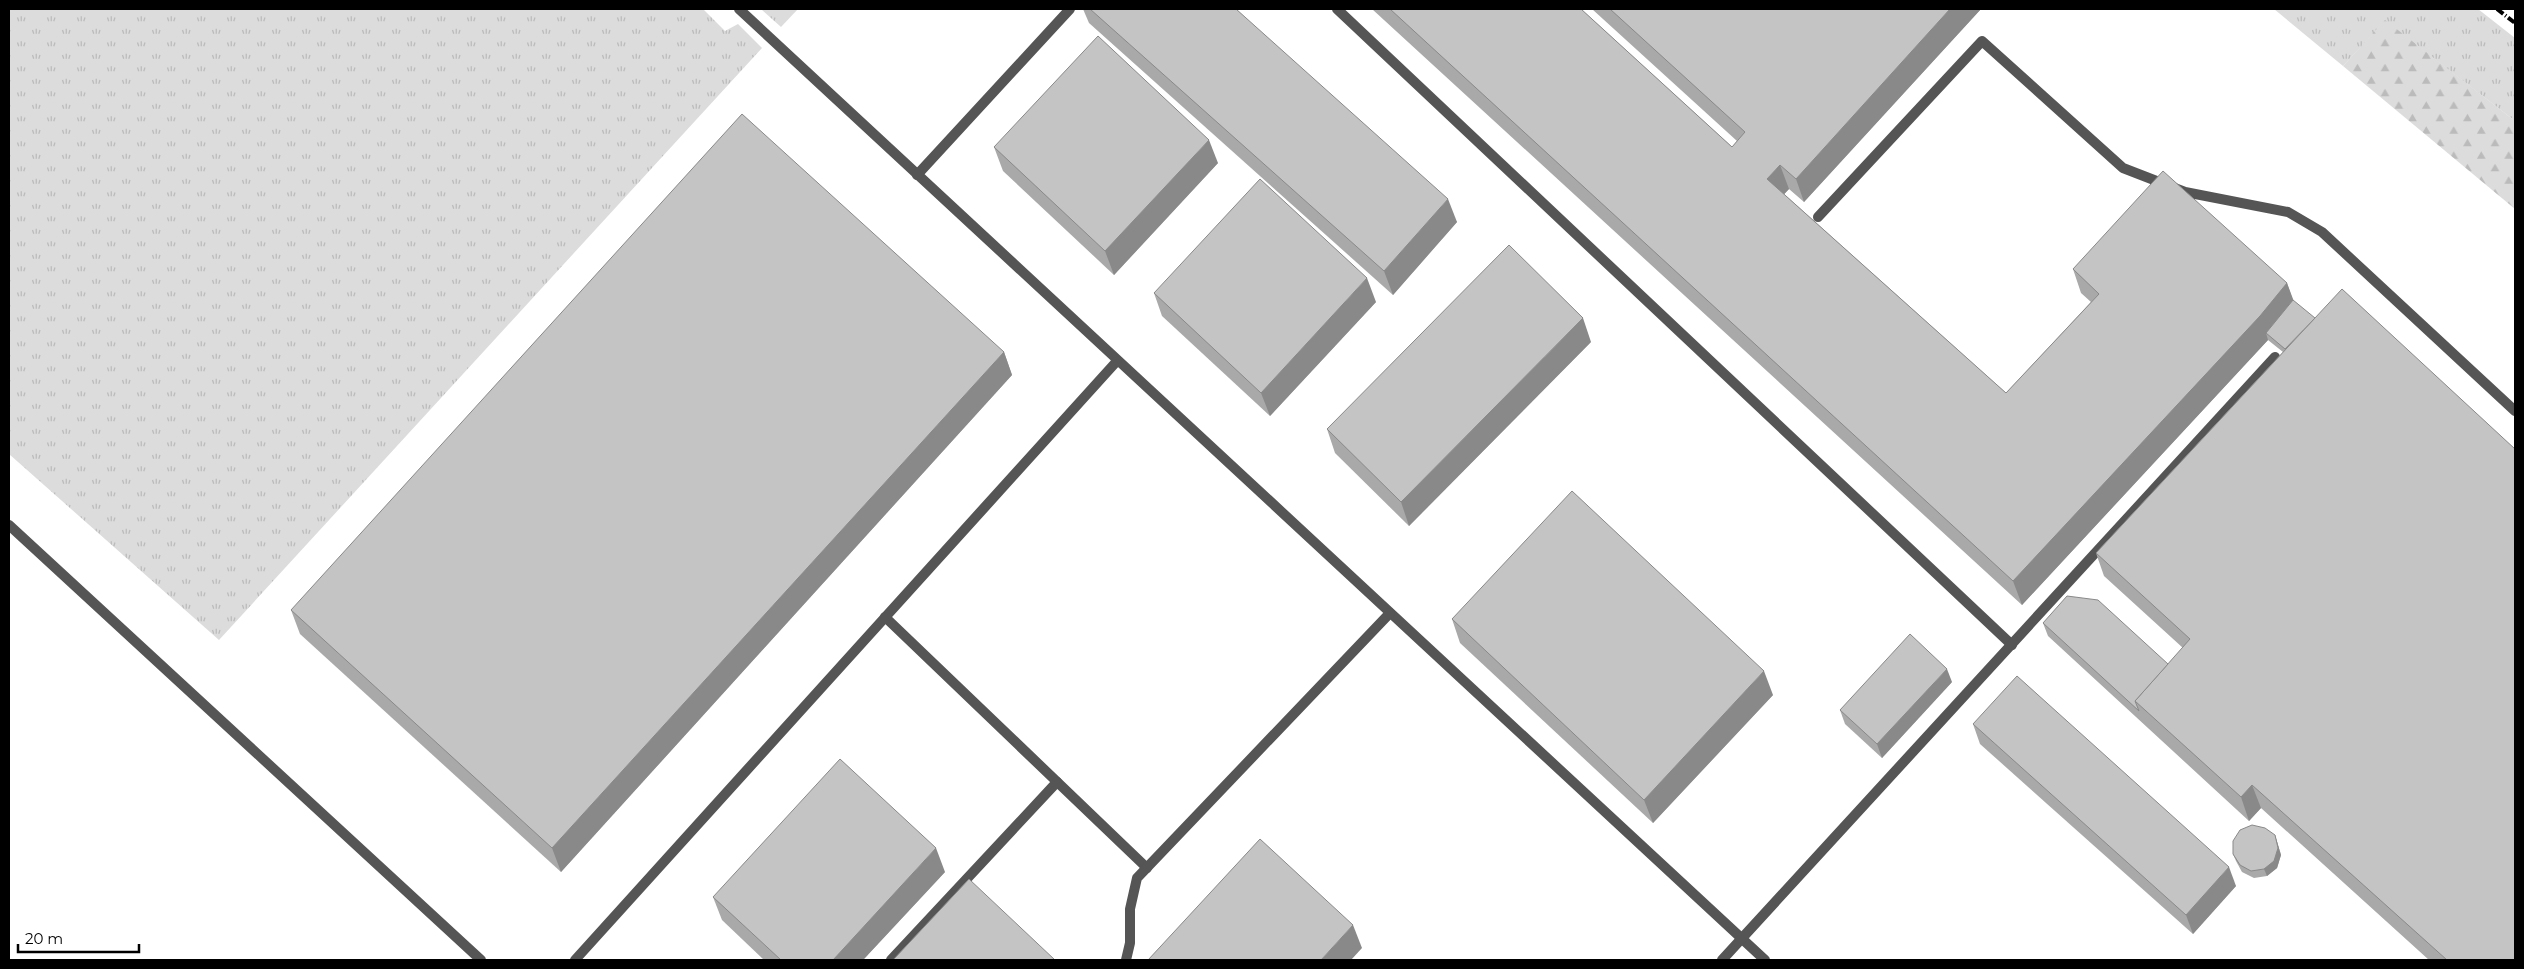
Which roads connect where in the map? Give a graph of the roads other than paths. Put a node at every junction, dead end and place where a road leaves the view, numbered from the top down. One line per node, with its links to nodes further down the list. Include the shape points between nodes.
1 (739, 9): 4 (lane)
2 (1070, 9): 4 (lane)
3 (1337, 9): 12 (lane)
4 (917, 175): 7 (lane)
5 (1818, 217): 8 (lane, via 1982,41 2123,168 2185,192 2288,212 2322,232)
6 (2275, 357): 12 (lane)
7 (1117, 360): 10 (lane); 11 (lane)
8 (2515, 411)
9 (9, 524): 16 (lane)
10 (1390, 613): 14 (lane); 15 (lane)
11 (885, 617): 13 (lane); 17 (lane)
12 (2012, 644): 15 (lane)
13 (1057, 782): 14 (lane); 18 (lane)
14 (1147, 868): 19 (lane, via 1137,878 1130,909 1130,943)
15 (1742, 939): 20 (lane); 21 (lane)
16 (481, 960)
17 (575, 960)
18 (891, 960)
19 (1126, 960)
20 (1722, 960)
21 (1765, 960)

